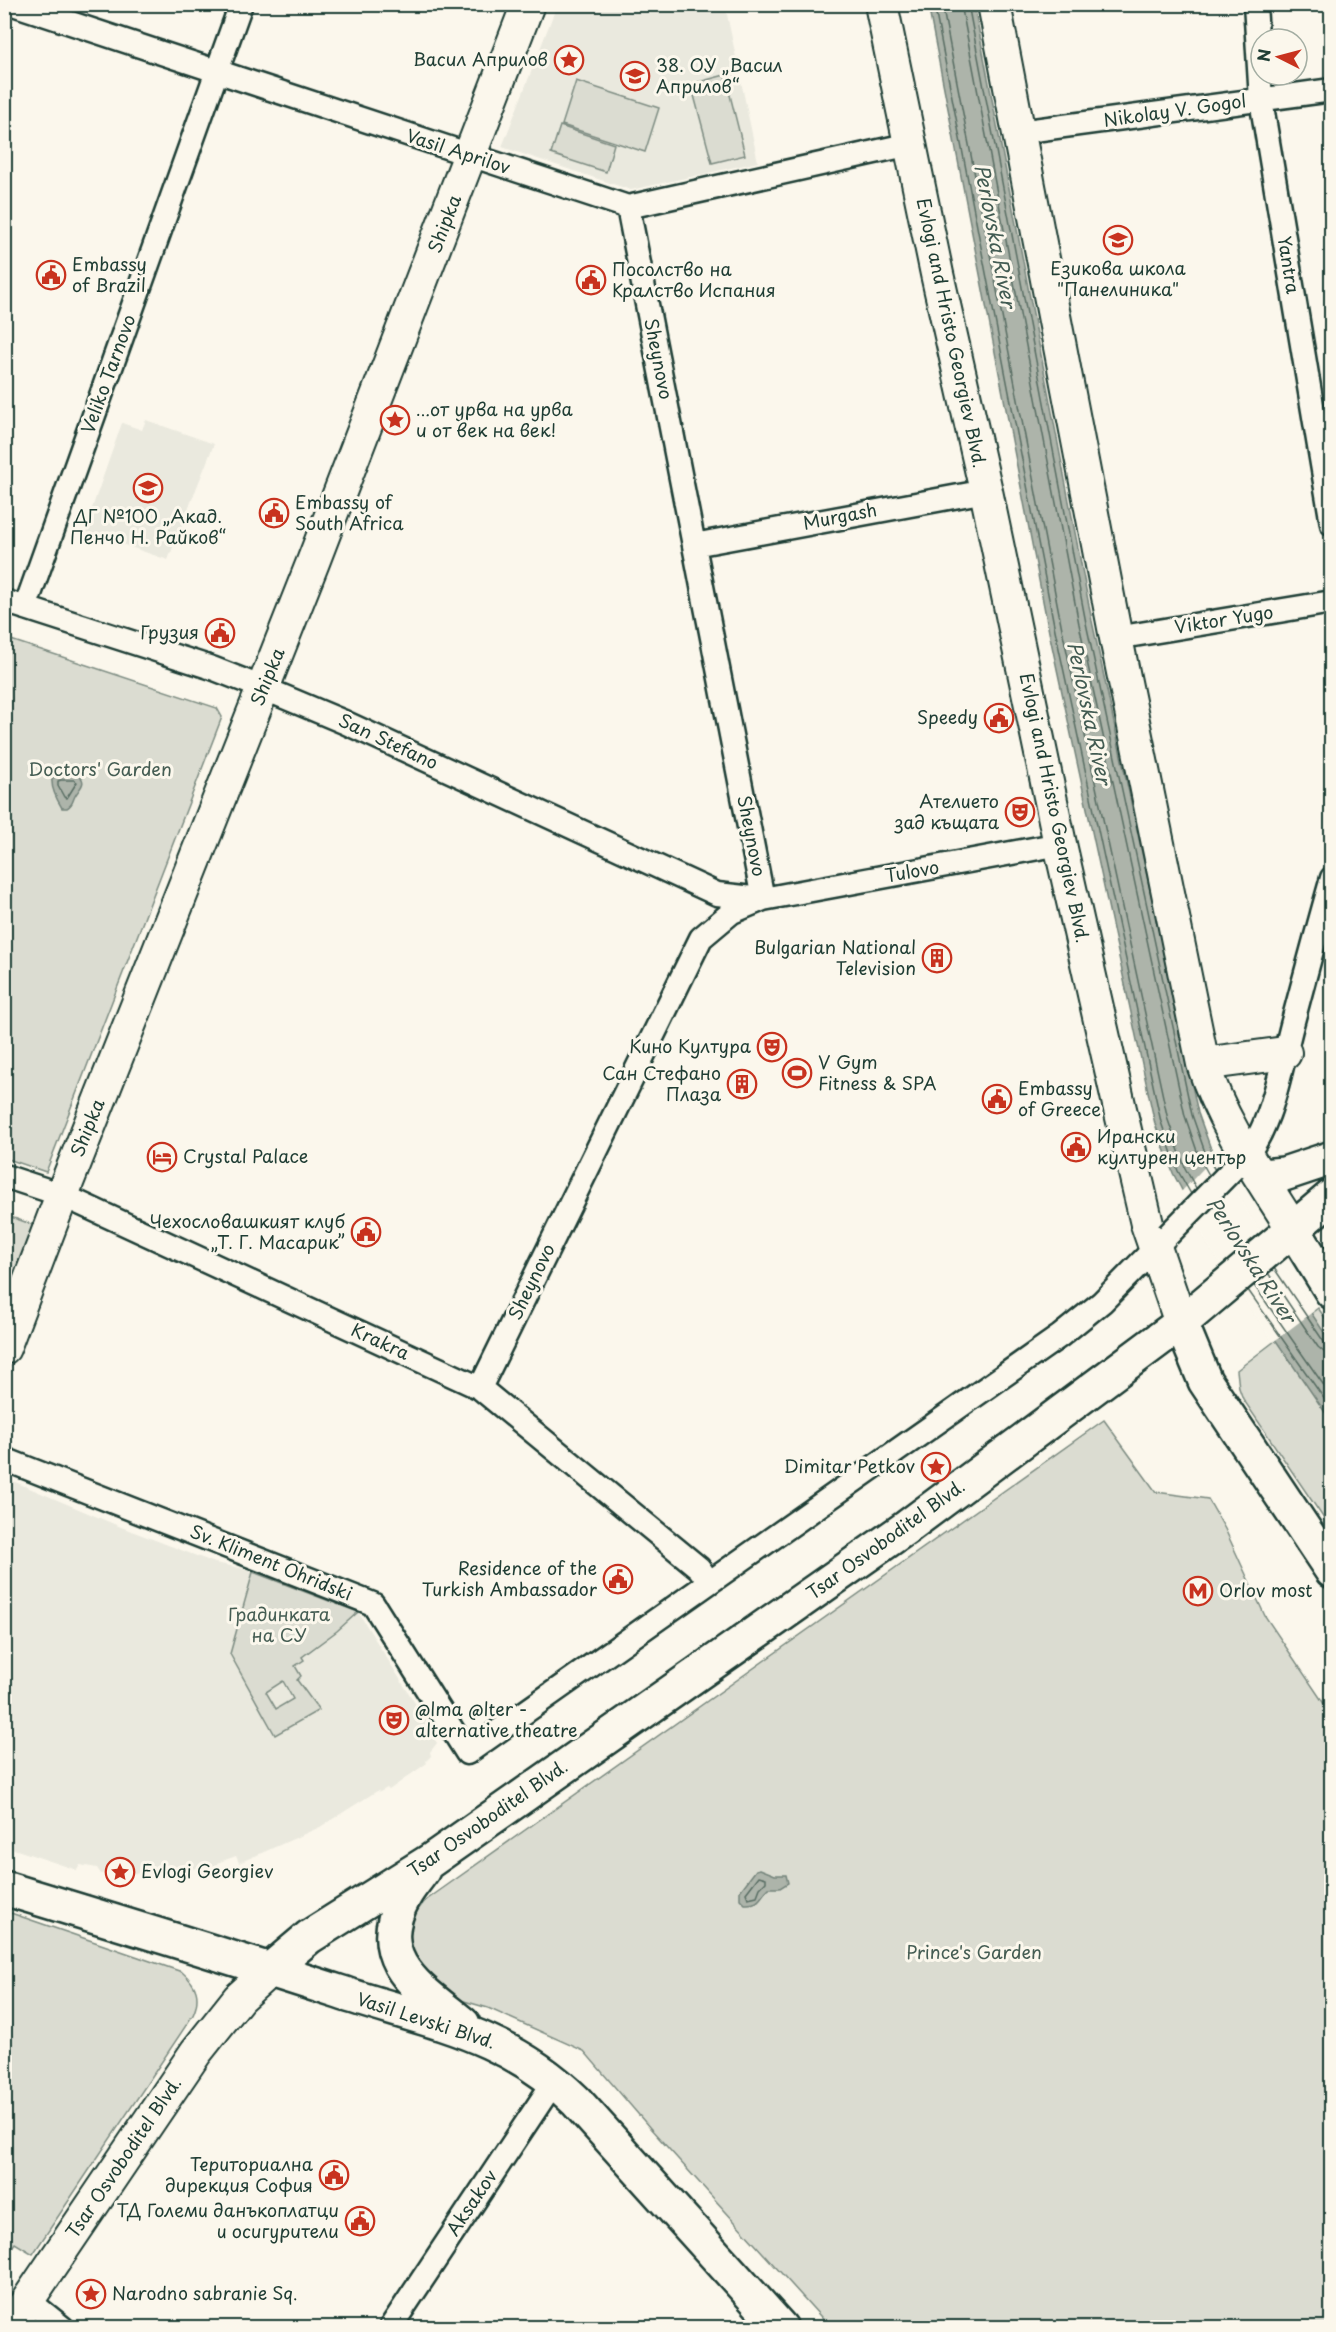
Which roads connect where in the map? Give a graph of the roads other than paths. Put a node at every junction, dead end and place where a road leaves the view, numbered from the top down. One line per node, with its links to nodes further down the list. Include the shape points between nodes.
1 (13, 4): 7 (street, Vasil Aprilov)
2 (241, 4): 7 (street, Veliko Tarnovo)
3 (528, 4): 12 (main road, Shipka)
4 (881, 4): 11 (main road, Evlogi and Hristo Georgiev Blvd.)
5 (994, 4): 10 (main road)
6 (1256, 4): 9 (street, Yantra)
7 (216, 72): 12 (street, Vasil Aprilov); 18 (street, Veliko Tarnovo)
8 (1332, 90): 9 (street, Nikolay V. Gogol)
9 (1261, 100): 10 (street, Nikolay V. Gogol); 15 (street, Yantra)
10 (1019, 132): 19 (main road)
11 (911, 147): 13 (street); 14 (main road, Evlogi and Hristo Georgiev Blvd.)
12 (471, 156): 13 (street, Vasil Aprilov); 20 (main road, Shipka)
13 (628, 207): 16 (street, Sheynovo)
14 (986, 491): 16 (street, Murgash); 21 (main road, Evlogi and Hristo Georgiev Blvd.)
15 (1332, 524)
16 (694, 546): 23 (street, Sheynovo)
17 (1332, 602): 19 (street, Viktor Yugo)
18 (15, 605): 20 (street, San Stefano)
19 (1116, 638): 25 (main road)
20 (263, 688): 23 (street, San Stefano, via 717,894); 29 (main road, Shipka)
21 (1060, 844): 23 (street, Tulovo); 32 (main road, Evlogi and Hristo Georgiev Blvd., via 1117,1098)
22 (1332, 878): 24 (street)
23 (763, 899): 36 (street, Sheynovo, via 732,912 701,938)
24 (1285, 1053): 25 (main road); 27 (street)
25 (1203, 1064): 27 (main road)
26 (1332, 1158): 27 (main road, via 1284,1174)
27 (1248, 1167): 31 (main road); 32 (street, bridge)
28 (4, 1176): 29 (street, Krakra)
29 (62, 1195): 35 (main road, Shipka); 36 (street, Krakra)
30 (1332, 1196): 31 (main road, Tsar Osvoboditel Blvd.)
31 (1285, 1236): 33 (main road); 34 (main road, Tsar Osvoboditel Blvd.)
32 (1161, 1242): 34 (main road, Evlogi and Hristo Georgiev Blvd.); 39 (street, via 1102,1302 1060,1336)
33 (1332, 1292)
34 (1192, 1314): 38 (main road, Evlogi and Hristo Georgiev Blvd., via 1205,1382); 40 (main road, Tsar Osvoboditel Blvd., via 907,1527)
35 (4, 1348)
36 (480, 1388): 39 (street, Krakra, via 699,1568)
37 (4, 1459): 39 (street, Sv. Kliment Ohridski, via 374,1604 467,1753)
38 (1332, 1571)
39 (709, 1582)
40 (430, 1861): 42 (main road, Tsar Osvoboditel Blvd., via 309,1937); 43 (main road, via 404,1896 392,1935 393,1950 410,1979)
41 (4, 1888): 42 (main road, Vasil Levski Blvd.)
42 (271, 1969): 43 (main road, Vasil Levski Blvd.); 45 (main road, Tsar Osvoboditel Blvd., via 245,1992 196,2052)
43 (476, 2035): 44 (main road, Vasil Levski Blvd., via 529,2061)
44 (555, 2080): 47 (main road, Vasil Levski Blvd.); 49 (street, Aksakov)
45 (28, 2300): 46 (street); 48 (main road, Tsar Osvoboditel Blvd.)
46 (61, 2326)
47 (780, 2327)
48 (9, 2328)
49 (390, 2328)

